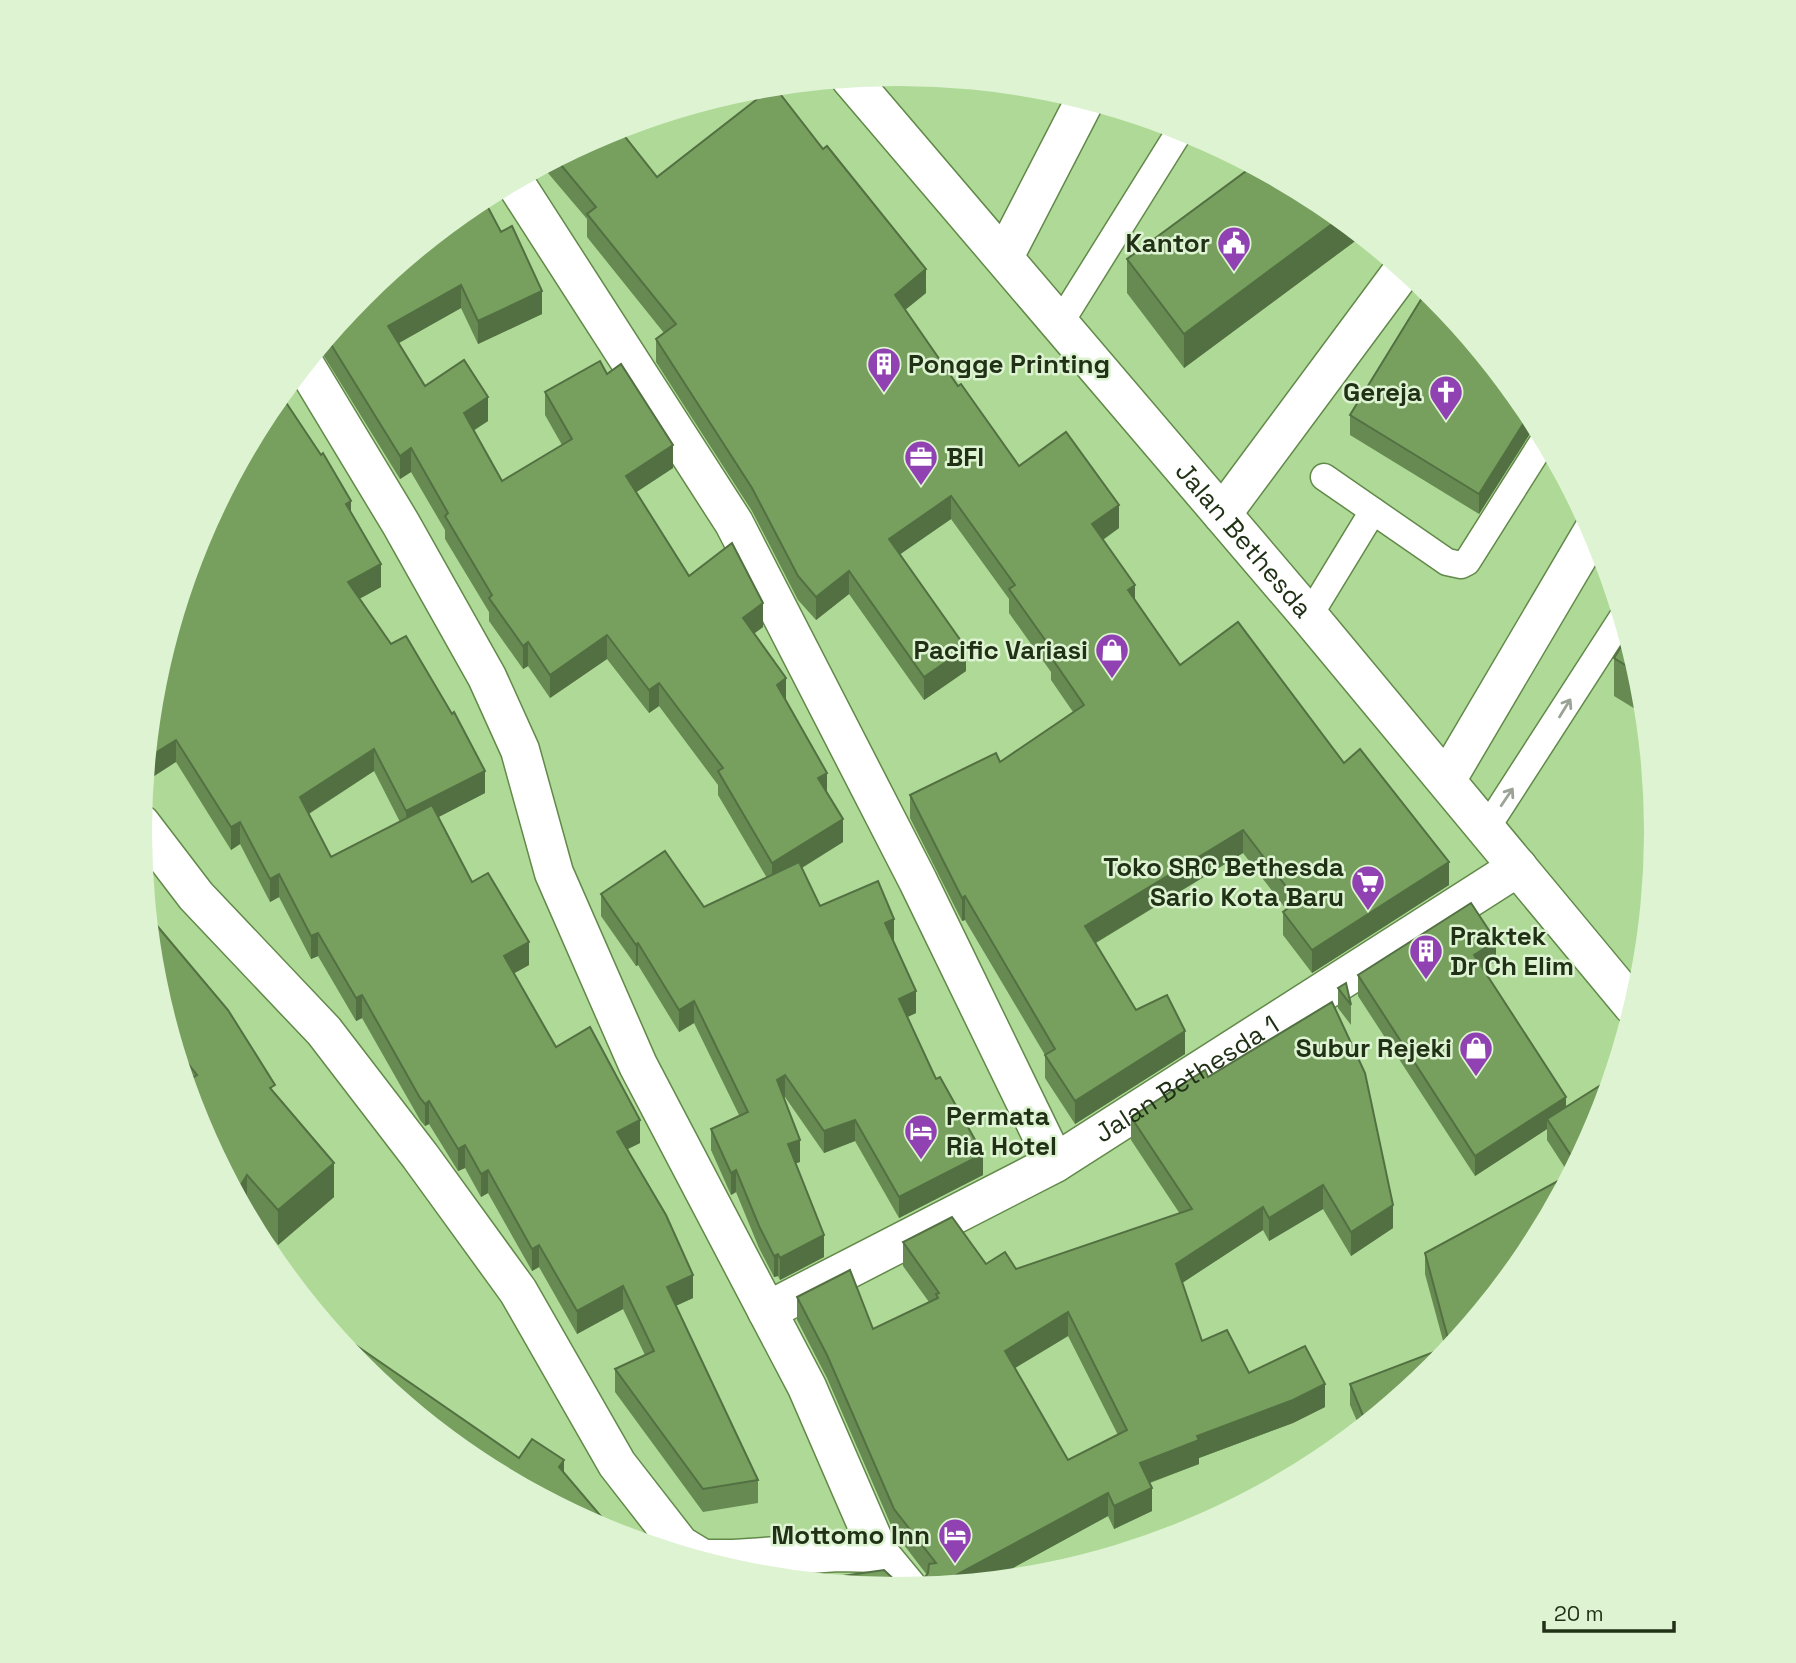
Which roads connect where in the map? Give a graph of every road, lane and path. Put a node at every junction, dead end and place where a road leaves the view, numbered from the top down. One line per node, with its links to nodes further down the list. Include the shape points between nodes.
1 (858, 87): 5 (main road, Jalan Bethesda)
2 (1081, 109): 5 (main road)
3 (1174, 140): 7 (lane)
4 (519, 189): 21 (main road, via 734,523 918,881)
5 (1004, 257): 7 (main road, Jalan Bethesda)
6 (1397, 278): 12 (main road)
7 (1060, 323): 12 (main road, Jalan Bethesda)
8 (310, 373): 22 (main road, via 488,677 520,750 554,873 638,1065)
9 (1538, 449): 11 (lane, via 1461,565 1447,562)
10 (1324, 477): 11 (lane)
11 (1373, 511): 14 (lane)
12 (1222, 514): 14 (main road, Jalan Bethesda)
13 (1586, 543): 16 (main road)
14 (1309, 616): 16 (main road, Jalan Bethesda)
15 (1615, 629): 17 (lane, one-way to 15)
16 (1447, 779): 17 (main road, Jalan Bethesda)
17 (1486, 829): 19 (main road, Jalan Bethesda)
18 (152, 839): 23 (main road, via 196,896 324,1031 420,1156 518,1291 617,1464)
19 (1518, 867): 20 (main road, Jalan Bethesda); 21 (main road, Jalan Bethesda 1)
20 (1625, 996)
21 (1055, 1163): 22 (main road, Jalan Bethesda 1)
22 (767, 1311): 24 (main road, via 807,1387)
23 (680, 1544)
24 (879, 1553): 25 (main road); 26 (main road)
25 (735, 1559)
26 (899, 1577)

